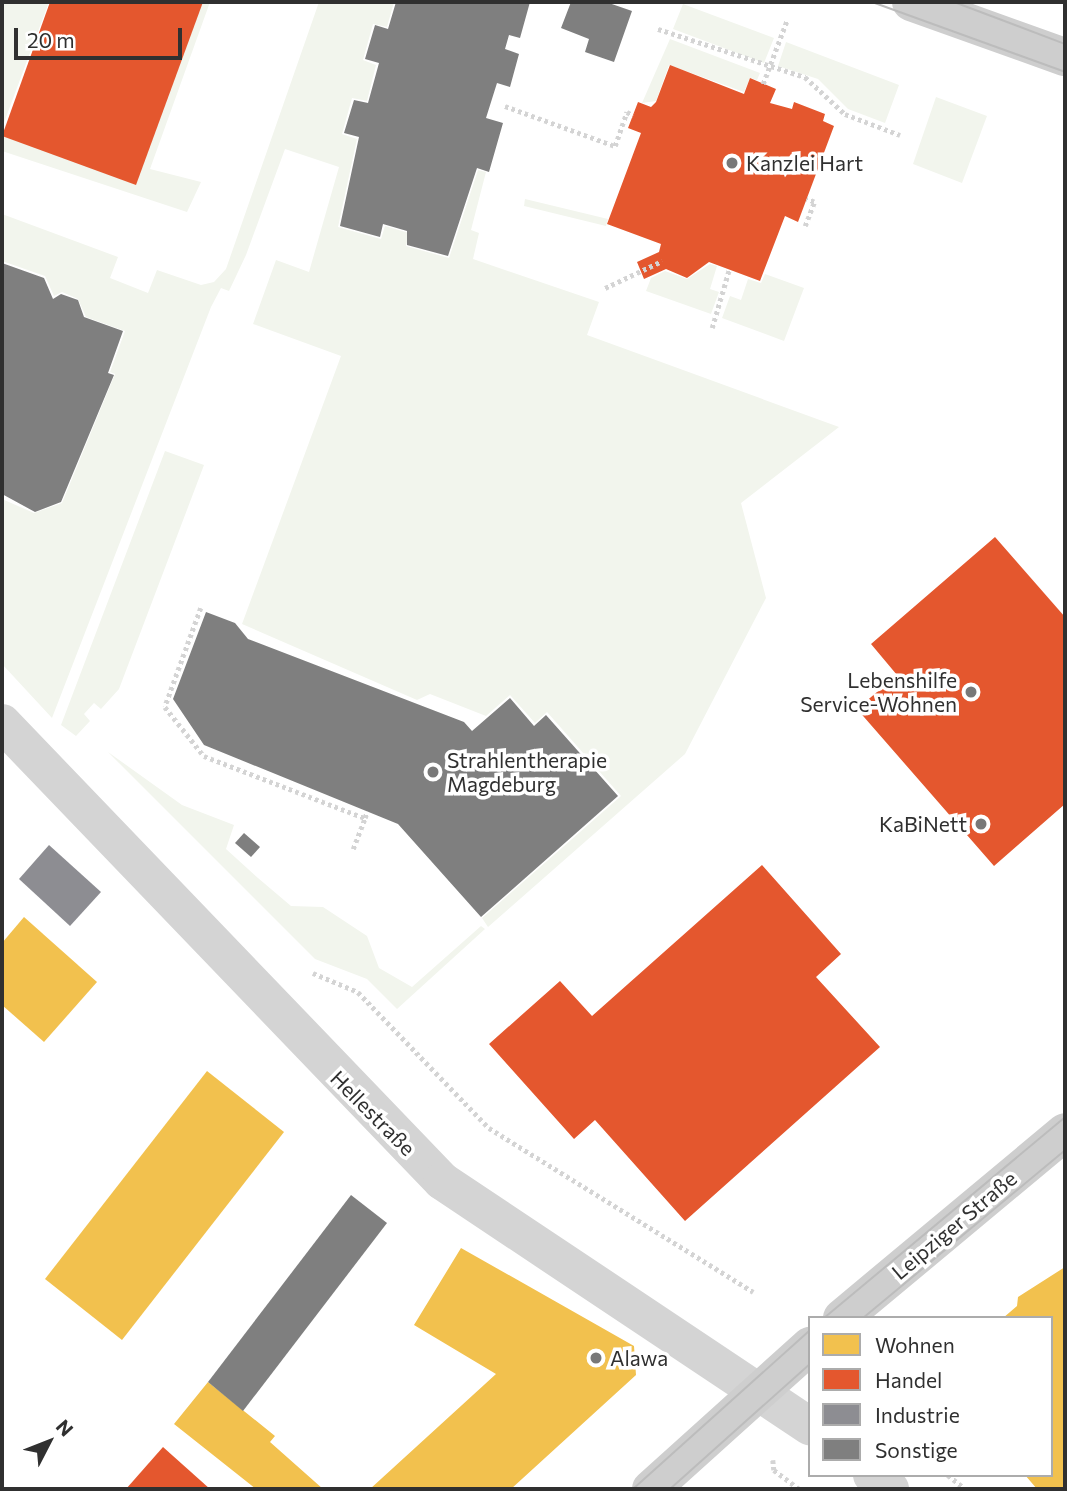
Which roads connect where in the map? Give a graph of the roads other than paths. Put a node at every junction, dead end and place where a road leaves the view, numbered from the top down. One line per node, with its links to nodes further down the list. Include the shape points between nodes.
1 (911, 2): 2 (main road)
2 (1065, 57)
3 (2, 723): 7 (street, Hellestraße, via 442,1181)
4 (1065, 1132): 5 (main road, Leipziger Straße)
5 (844, 1316)
6 (808, 1348): 7 (main road)
7 (760, 1389): 8 (street, Hellestraße); 10 (main road)
8 (808, 1425)
9 (875, 1477): 11 (street)
10 (651, 1489)
11 (890, 1489)

